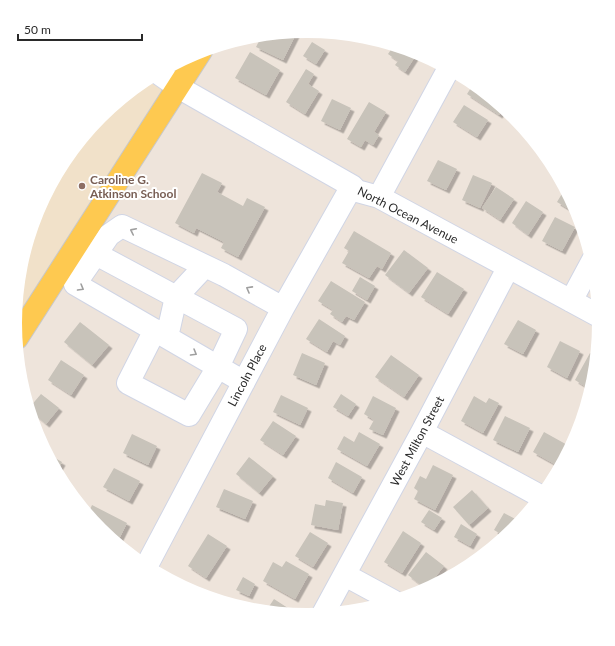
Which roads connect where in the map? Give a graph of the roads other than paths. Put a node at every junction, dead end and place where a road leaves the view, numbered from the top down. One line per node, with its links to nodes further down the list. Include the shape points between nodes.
1 (195, 60): 5 (main road)
2 (446, 74): 7 (street)
3 (164, 77): 5 (street)
4 (155, 82): 5 (street)
5 (178, 87): 6 (street, North Ocean Avenue); 8 (main road)
6 (352, 186): 7 (street, North Ocean Avenue, via 357,191); 16 (street, Lincoln Place)
7 (379, 197): 12 (street, North Ocean Avenue)
8 (84, 233): 9 (street); 18 (main road)
9 (109, 235): 10 (street); 11 (street, one-way to 9, via 122,226)
10 (96, 254): 14 (street); 19 (street, one-way to 19, via 75,284)
11 (205, 266): 14 (street); 16 (street, one-way to 11)
12 (508, 268): 15 (street, North Ocean Avenue); 22 (street, West Milton Street)
13 (588, 268): 15 (street)
14 (176, 297): 19 (street); 20 (street, via 236,329)
15 (571, 301): 17 (street, North Ocean Avenue)
16 (283, 308): 21 (street, Lincoln Place)
17 (592, 312)
18 (22, 328)
19 (161, 334): 20 (street, one-way to 20); 20 (street, via 128,383 190,415)
20 (218, 367): 21 (street)
21 (244, 382): 24 (street, Lincoln Place)
22 (422, 432): 23 (street); 25 (street, West Milton Street)
23 (537, 493)
24 (150, 560)
25 (345, 575): 26 (street); 27 (street, West Milton Street)
26 (386, 597)
27 (326, 608)

